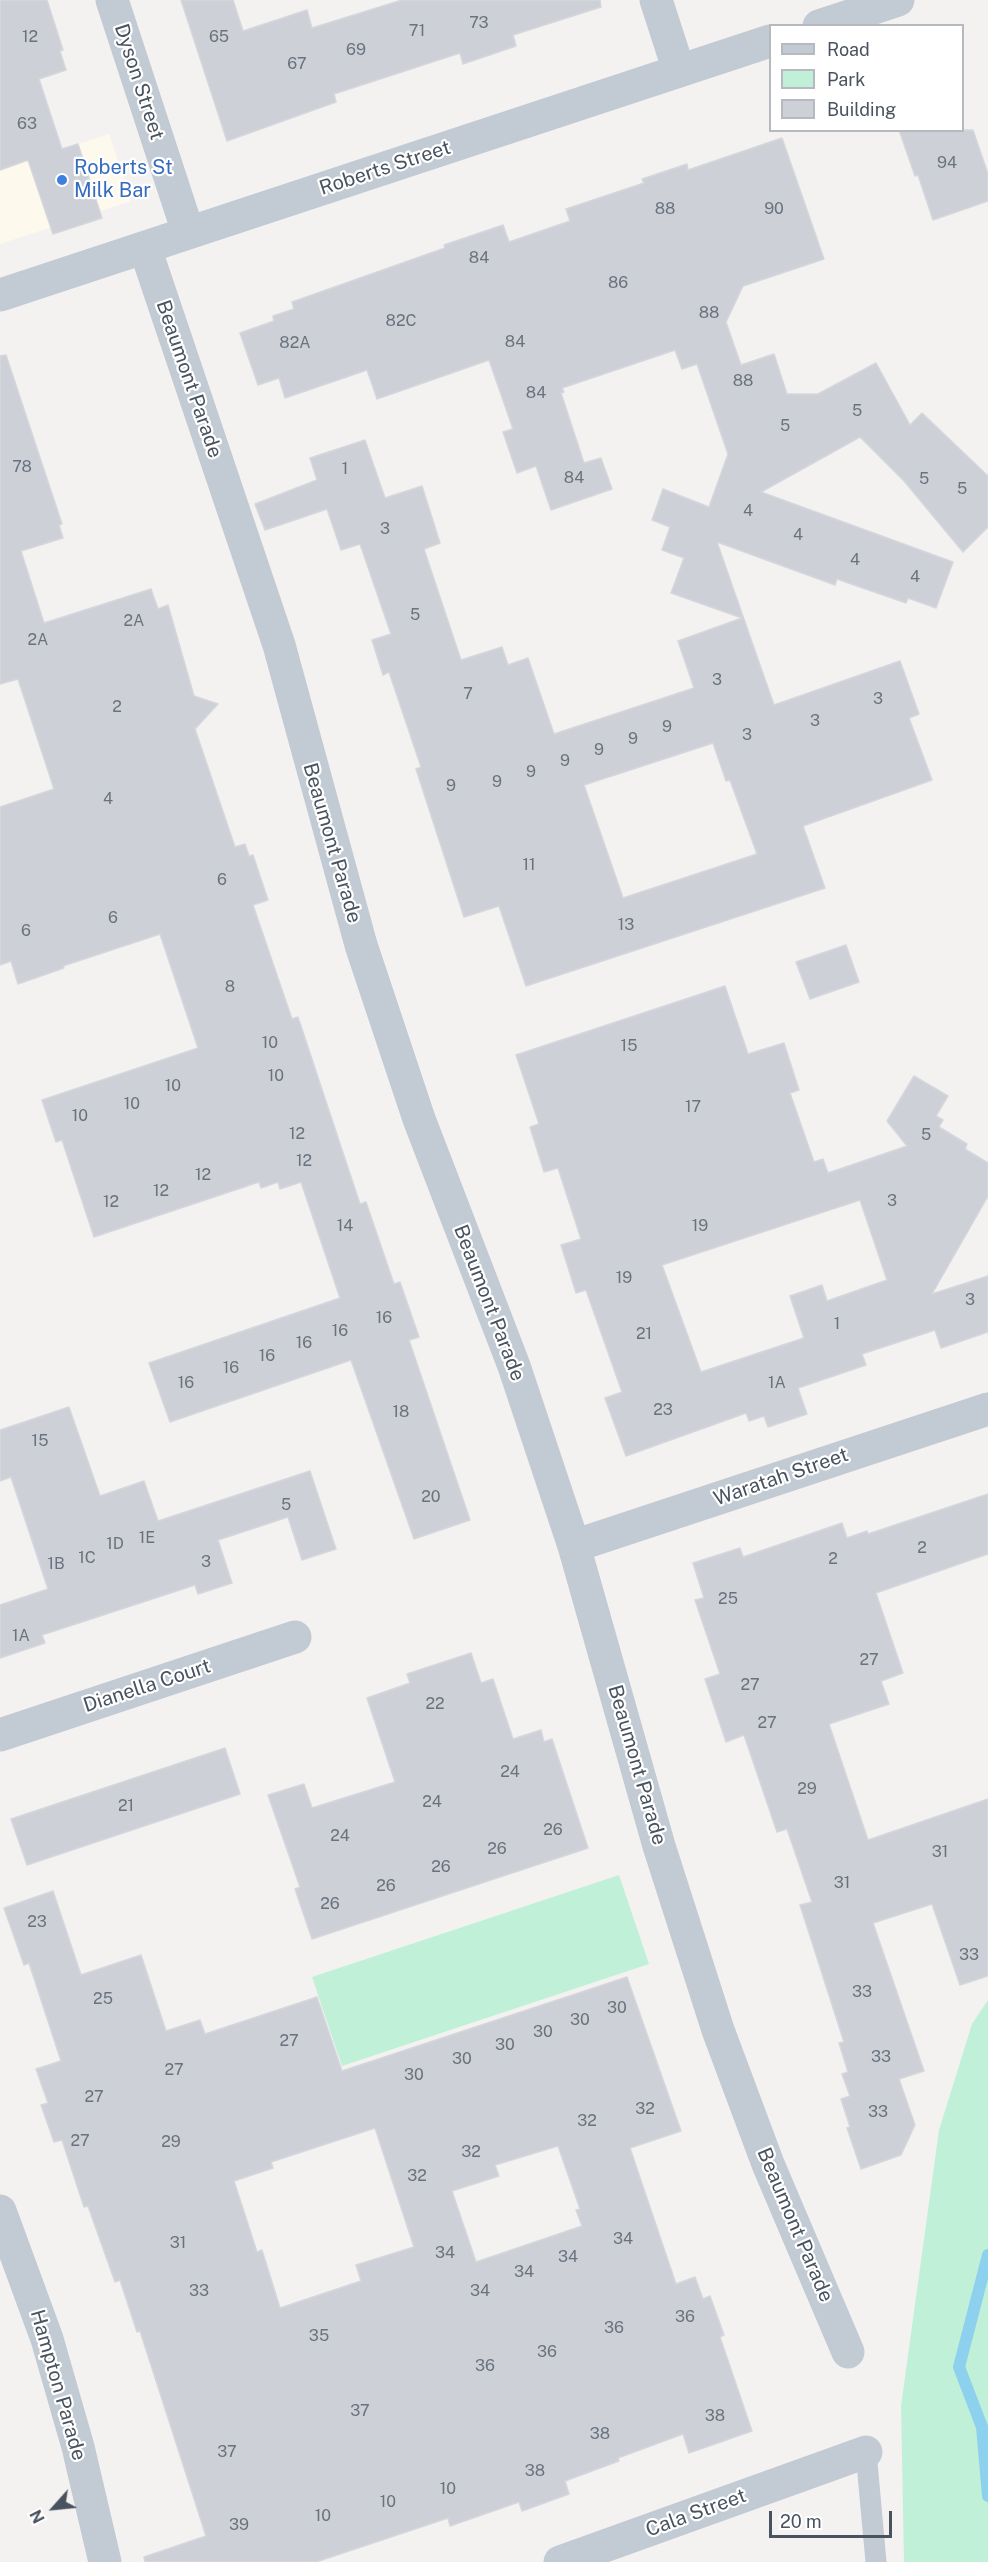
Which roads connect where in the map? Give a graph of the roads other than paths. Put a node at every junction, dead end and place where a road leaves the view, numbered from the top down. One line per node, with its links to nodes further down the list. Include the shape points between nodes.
1 (112, 0): 7 (street, Dyson Street)
2 (656, 0): 6 (street)
3 (898, 0): 4 (street)
4 (825, 24)
5 (769, 42): 6 (street, Roberts Street)
6 (679, 71): 7 (street, Roberts Street)
7 (189, 232): 8 (street, Roberts Street)
8 (145, 248): 9 (street, Roberts Street); 11 (street, Beaumont Parade, via 279,645 364,956 419,1119 514,1366)
9 (0, 295)
10 (988, 1409): 11 (street, Waratah Street)
11 (574, 1546): 15 (street, Beaumont Parade, via 659,1846 718,2030 768,2164)
12 (295, 1637): 13 (street, Dianella Court)
13 (0, 1735)
14 (0, 2211): 17 (street, Hampton Parade, via 47,2339)
15 (848, 2352)
16 (866, 2452): 18 (street, Cala Street); 19 (lane)
17 (105, 2562)
18 (560, 2562)
19 (876, 2562)

